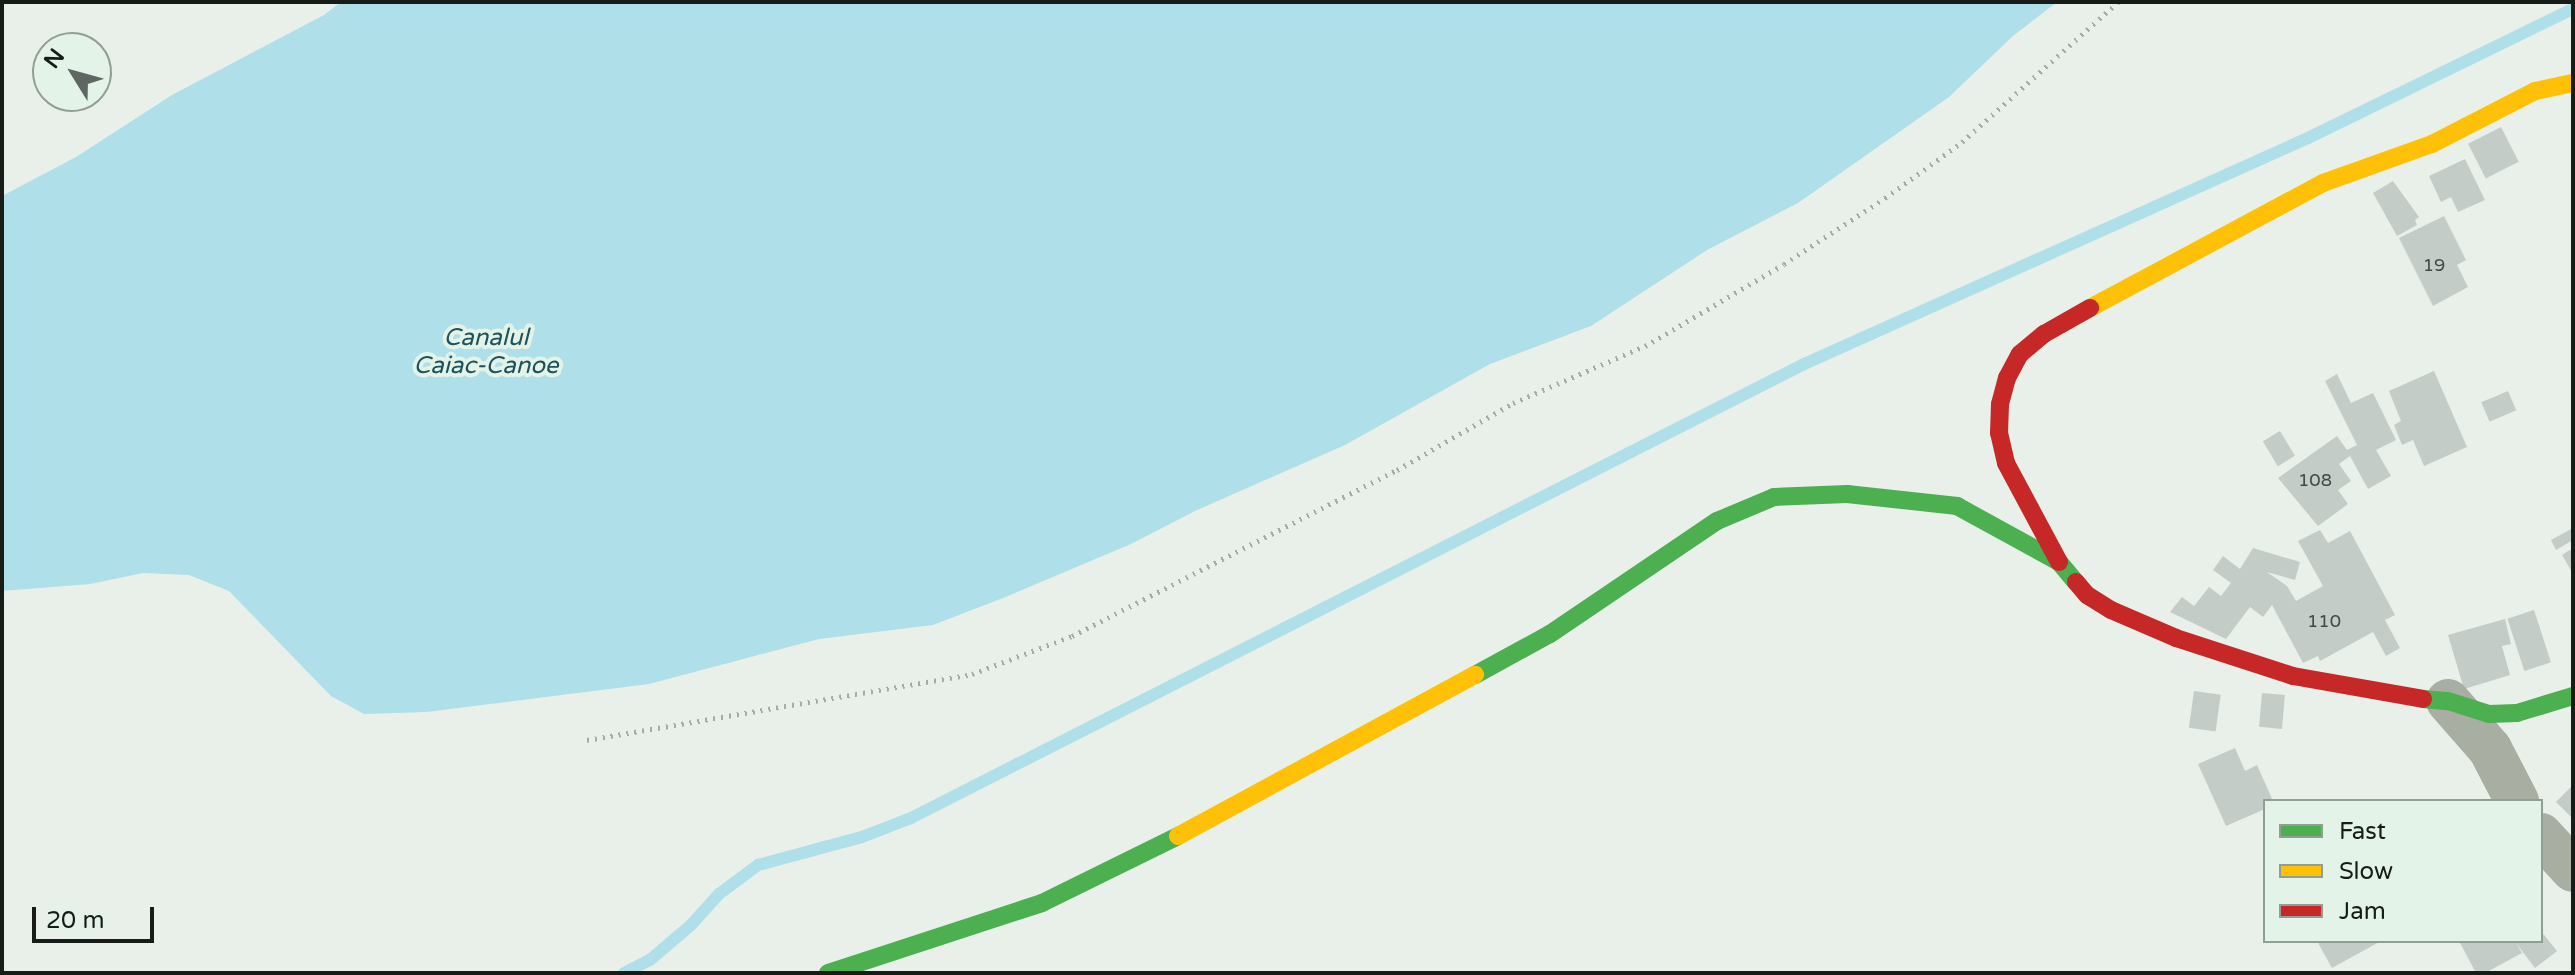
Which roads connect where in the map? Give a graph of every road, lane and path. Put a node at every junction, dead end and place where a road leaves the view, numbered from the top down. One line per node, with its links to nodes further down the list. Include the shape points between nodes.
1 (2118, 2): 6 (path, via 1962,142 1784,264 1645,346 1513,403 1397,470 1072,636 972,674)
2 (2573, 83): 3 (street, via 2535,91 2432,144 2323,183 2044,334 2020,354 2000,404 1999,433 2006,463)
3 (2059, 562): 5 (street, via 2087,595 2111,610 2203,648 2293,676); 10 (street, via 1957,506 1847,494 1774,497 1717,521 1550,634 1255,797 1042,903)
4 (2573, 696): 5 (street, via 2517,713 2489,714)
5 (2448, 701): 7 (street, via 2490,749)
6 (587, 740)
7 (2516, 799)
8 (2543, 837): 9 (street)
9 (2573, 870)
10 (828, 973)

